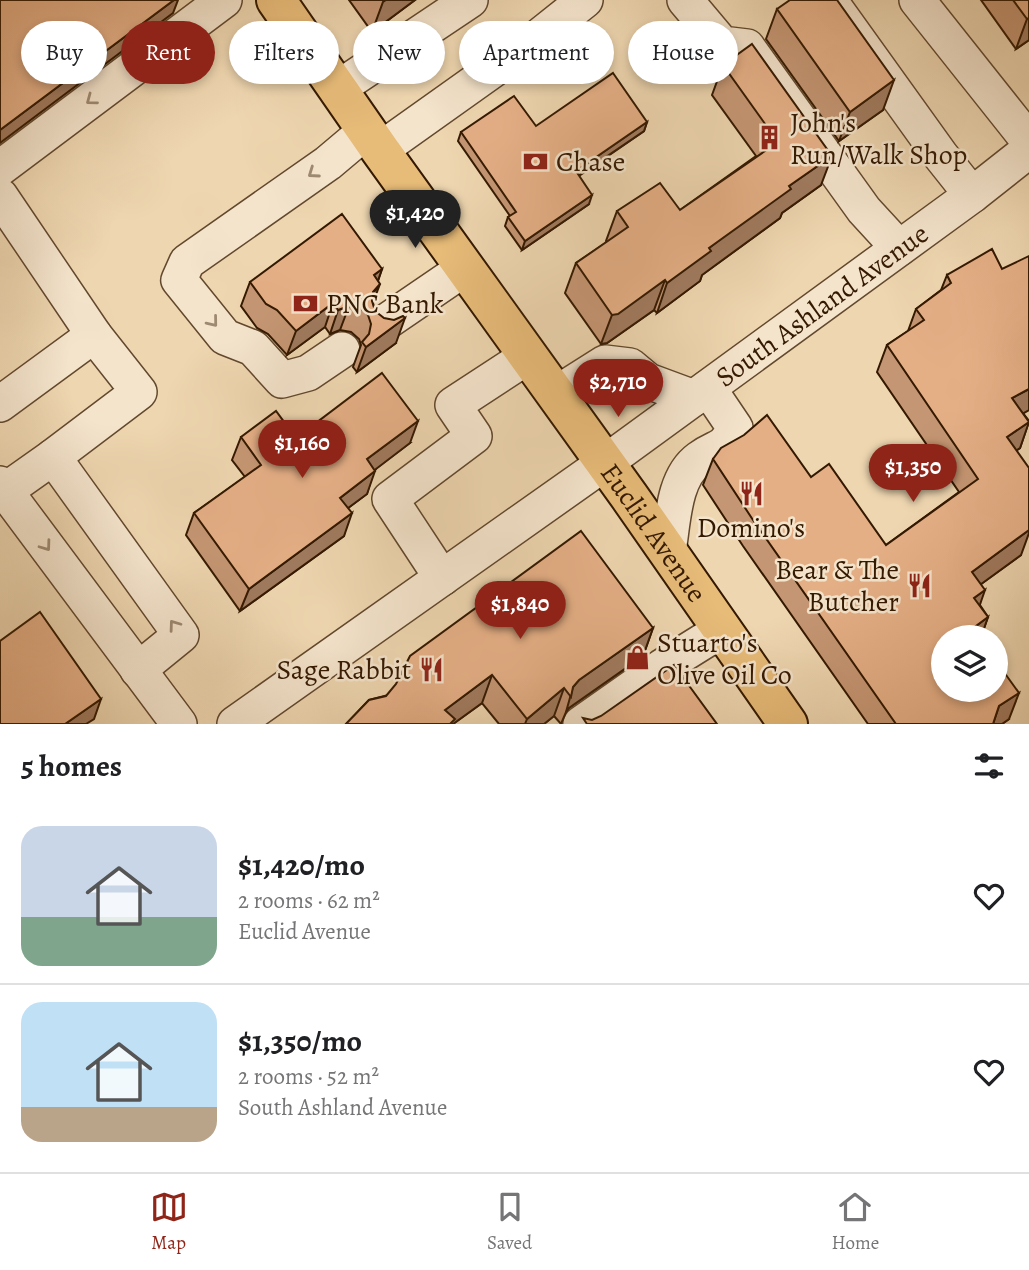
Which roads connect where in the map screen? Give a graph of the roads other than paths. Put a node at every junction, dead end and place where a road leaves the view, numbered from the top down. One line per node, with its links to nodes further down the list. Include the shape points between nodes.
1 (225, 0): 12 (street, one-way to 12)
2 (276, 0): 8 (main road, Euclid Avenue)
3 (470, 0): 8 (street)
4 (685, 0): 15 (street, via 722,44 747,47 864,210)
5 (830, 0): 13 (street)
6 (917, 0): 10 (street)
7 (580, 2): 9 (street, via 536,39)
8 (337, 89): 9 (main road, Euclid Avenue)
9 (373, 140): 16 (main road, Euclid Avenue); 19 (street, one-way to 19, via 328,163 187,262 179,280 225,337 253,348 282,380 308,373)
10 (1029, 141)
11 (1029, 150): 13 (street, South Ashland Avenue)
12 (0, 168)
13 (972, 195): 15 (street, South Ashland Avenue)
14 (0, 196): 18 (street)
15 (899, 248): 21 (street, South Ashland Avenue)
16 (465, 268): 17 (street); 20 (main road, Euclid Avenue)
17 (383, 324)
18 (94, 335): 23 (street); 24 (street, via 139,392)
19 (342, 350)
20 (528, 356): 22 (main road, Euclid Avenue); 28 (street, via 453,405 474,436 390,499)
21 (701, 393): 22 (street, via 648,381 630,366 605,363); 25 (street, South Ashland Avenue); 27 (street, via 735,428 726,445 688,470 676,501)
22 (556, 394): 25 (main road, Euclid Avenue)
23 (0, 404)
24 (53, 457): 26 (street); 30 (street, one-way to 24, via 181,635)
25 (606, 462): 27 (main road, Euclid Avenue); 28 (street, South Ashland Avenue)
26 (2, 488): 30 (street, one-way to 30)
27 (668, 551): 29 (main road, Euclid Avenue)
28 (442, 578): 32 (street, South Ashland Avenue)
29 (723, 629): 33 (street); 34 (main road, Euclid Avenue)
30 (138, 670): 31 (street)
31 (179, 724)
32 (235, 724)
33 (582, 724)
34 (788, 724)

